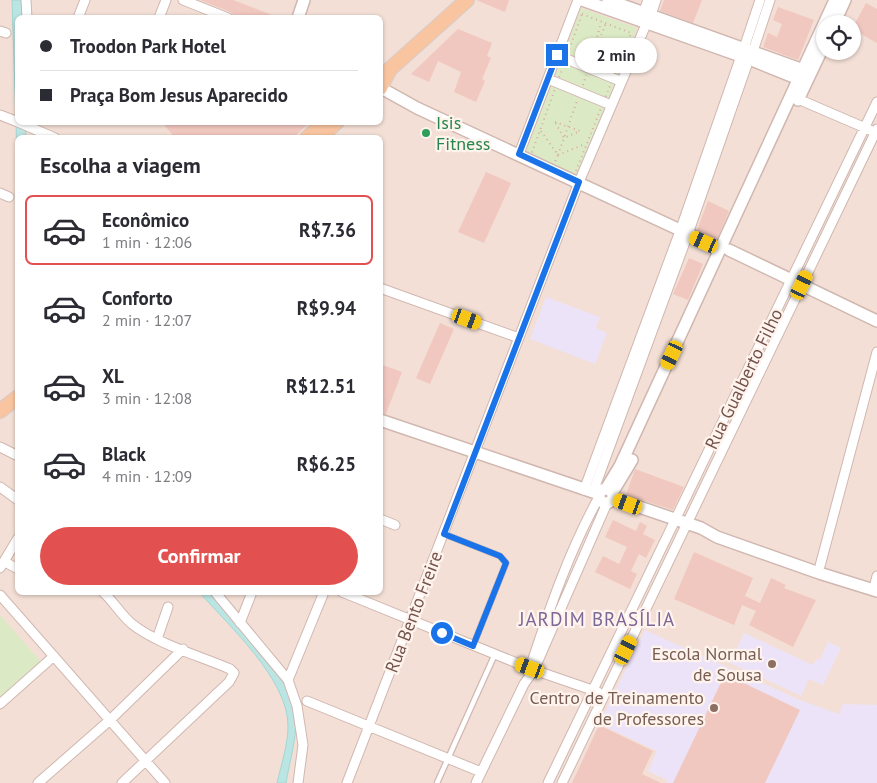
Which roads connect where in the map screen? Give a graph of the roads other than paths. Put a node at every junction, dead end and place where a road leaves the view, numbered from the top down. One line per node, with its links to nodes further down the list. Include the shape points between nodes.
1 (26, 0): 16 (street)
2 (85, 0): 17 (street)
3 (166, 0): 18 (street)
4 (183, 0): 19 (street)
5 (304, 0): 20 (street)
6 (467, 0): 27 (main road)
7 (578, 0): 24 (street)
8 (582, 0): 22 (street)
9 (608, 0): 22 (street)
10 (648, 0): 22 (street)
11 (656, 0): 22 (street)
12 (760, 0): 23 (street)
13 (770, 0): 23 (street)
14 (835, 0): 26 (street)
15 (845, 0): 21 (street)
16 (27, 15)
17 (79, 15)
18 (160, 15)
19 (220, 15)
20 (299, 15)
21 (838, 15)
22 (647, 17): 23 (street); 29 (street, Rua Bento Freire)
23 (747, 54): 26 (street); 49 (street)
24 (557, 55): 28 (street); 29 (street)
25 (816, 58): 26 (street)
26 (805, 76): 30 (street)
27 (383, 79): 43 (street, via 399,99)
28 (548, 79): 32 (street); 43 (street)
29 (620, 81): 32 (street, Rua Bento Freire)
30 (794, 98): 38 (street); 50 (street)
31 (877, 102): 38 (street, Rua Gualberto Filho)
32 (611, 105): 44 (street, Rua Bento Freire)
33 (0, 116): 34 (street)
34 (15, 122)
35 (321, 125): 41 (main road)
36 (334, 125): 42 (main road)
37 (24, 126): 40 (street)
38 (865, 127): 39 (street); 46 (street, Rua Gualberto Filho)
39 (876, 131): 48 (street, Rua Gualberto Filho)
40 (46, 135)
41 (310, 135)
42 (323, 135)
43 (519, 154): 44 (street)
44 (579, 182): 49 (street); 54 (street, Rua Bento Freire)
45 (0, 193): 47 (street)
46 (832, 196): 48 (street); 51 (street, Rua Gualberto Filho)
47 (9, 197)
48 (842, 202): 51 (street, Rua Gualberto Filho)
49 (684, 233): 50 (street); 67 (street)
50 (726, 247): 51 (street); 67 (street, via 650,410 625,473)
51 (797, 282): 53 (street); 56 (street, Rua Gualberto Filho); 57 (street, Rua Gualberto Filho)
52 (383, 289): 54 (street)
53 (877, 321)
54 (520, 338): 62 (street, Rua Bento Freire)
55 (877, 352): 76 (street)
56 (738, 390): 57 (street); 64 (street, Rua Gualberto Filho)
57 (749, 395): 65 (street, Rua Gualberto Filho)
58 (15, 399): 59 (main road)
59 (0, 411)
60 (383, 421): 62 (street)
61 (0, 448): 63 (street)
62 (476, 452): 67 (street); 73 (street, Rua Bento Freire)
63 (15, 455)
64 (701, 466): 65 (street); 70 (street, Rua Gualberto Filho)
65 (712, 472): 70 (street, Rua Gualberto Filho)
66 (0, 487): 68 (street)
67 (602, 494): 70 (street); 97 (street, via 586,520 551,605)
68 (15, 498)
69 (383, 520): 71 (street)
70 (681, 522): 72 (street); 86 (street); 87 (street)
71 (395, 525)
72 (701, 528): 76 (street); 78 (street, via 717,537)
73 (444, 534): 88 (street, Rua Bento Freire); 92 (lane, via 500,556 506,563)
74 (15, 543): 75 (street)
75 (2, 565): 77 (street)
76 (820, 566): 78 (street)
77 (15, 568)
78 (877, 584)
79 (0, 595): 96 (street)
80 (106, 595): 90 (street, via 132,624)
81 (217, 595): 89 (street)
82 (251, 595): 89 (street)
83 (323, 595): 98 (street)
84 (349, 595): 88 (street)
85 (168, 607): 90 (street)
86 (634, 607): 87 (street); 91 (street)
87 (645, 612): 94 (street)
88 (412, 621): 92 (street); 104 (street, Rua Bento Freire)
89 (240, 623): 98 (street)
90 (157, 639): 93 (street)
91 (616, 644): 94 (street); 99 (street)
92 (473, 646): 95 (street)
93 (183, 649): 103 (street); 106 (street, via 230,669 233,676)
94 (626, 650): 100 (street)
95 (495, 654): 97 (street); 105 (lane)
96 (54, 656): 101 (street); 103 (street)
97 (532, 669): 99 (street); 107 (street)
98 (288, 680): 111 (street, via 297,706 303,745)
99 (594, 690): 100 (street); 115 (street)
100 (604, 694): 116 (street)
101 (1, 700)
102 (307, 701): 104 (street)
103 (110, 720): 106 (street); 108 (street)
104 (369, 726): 105 (street); 112 (street, Rua Bento Freire)
105 (448, 758): 107 (street); 113 (lane)
106 (145, 761): 109 (street); 110 (street)
107 (481, 772): 114 (street)
108 (38, 783)
109 (122, 783)
110 (165, 783)
111 (298, 783)
112 (347, 783)
113 (437, 783)
114 (476, 783)
115 (548, 783)
116 (562, 783)

